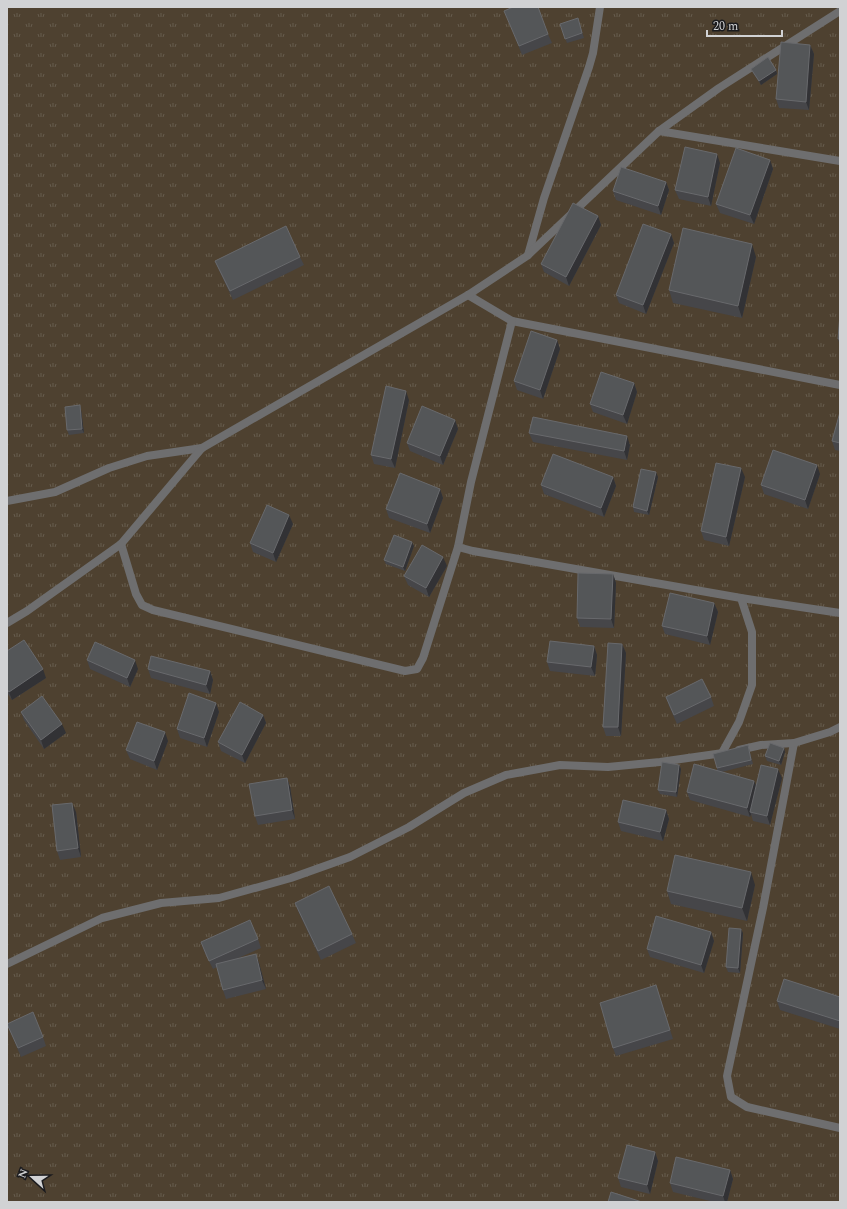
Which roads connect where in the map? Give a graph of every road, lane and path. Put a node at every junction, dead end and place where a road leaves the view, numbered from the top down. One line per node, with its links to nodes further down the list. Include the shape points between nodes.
1 (600, 7): 5 (street, via 589,67)
2 (840, 11): 3 (street, via 719,88)
3 (659, 131): 4 (street); 5 (street)
4 (840, 162)
5 (527, 256): 6 (street)
6 (468, 295): 7 (street); 9 (street)
7 (512, 321): 8 (street); 12 (street, via 471,482)
8 (840, 385)
9 (202, 448): 10 (street, via 147,456 109,468 55,492); 11 (street)
10 (7, 501)
11 (121, 544): 12 (street, via 136,594 142,604 153,610 405,671 417,669 423,658); 15 (street)
12 (458, 547): 13 (street)
13 (741, 598): 14 (street); 18 (street, via 752,632 752,686 739,722)
14 (840, 613)
15 (7, 622)
16 (840, 727): 17 (street)
17 (794, 743): 18 (street, via 761,745); 20 (street, via 764,908 727,1076 731,1097 747,1107)
18 (722, 753): 19 (street, via 608,767 560,765 506,775 464,793 409,827 350,857 291,878 219,898 161,903 102,918)
19 (7, 964)
20 (840, 1128)

